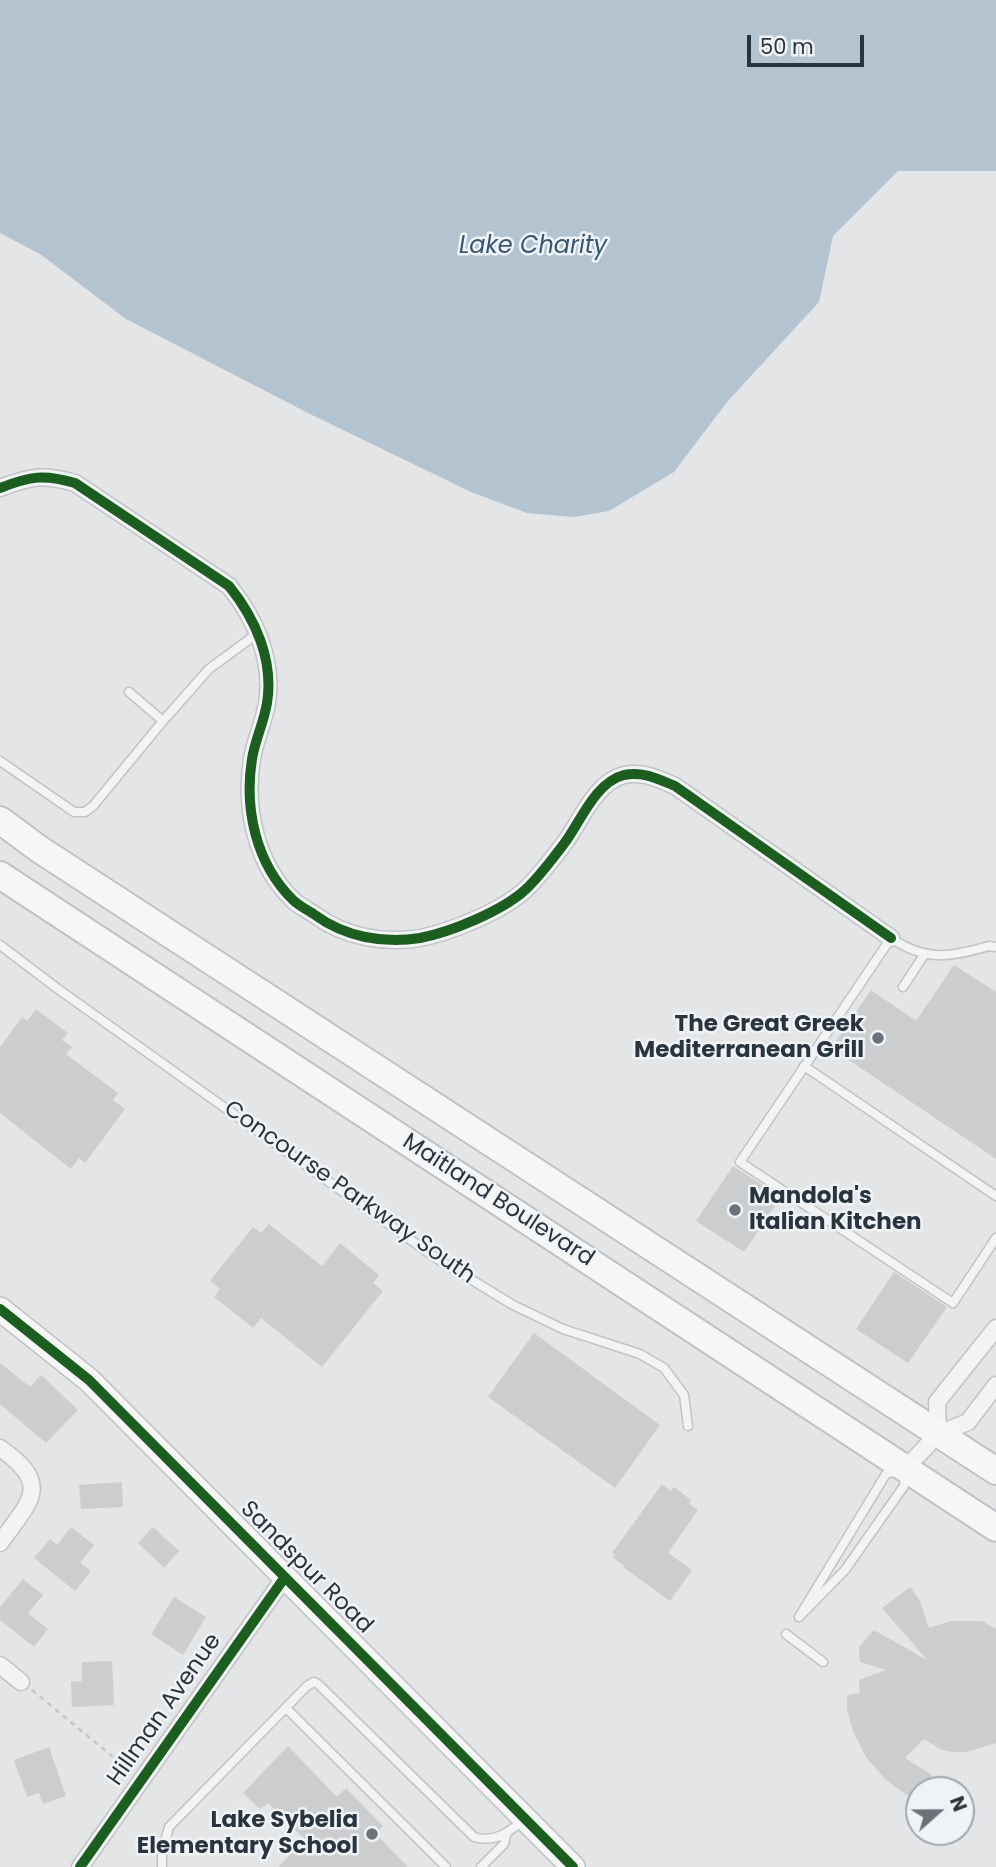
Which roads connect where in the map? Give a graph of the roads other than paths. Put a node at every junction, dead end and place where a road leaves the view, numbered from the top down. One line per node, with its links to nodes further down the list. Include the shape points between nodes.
1 (0, 488): 2 (street, via 50,476 75,483 229,586 246,607)
2 (258, 634): 4 (lane, via 209,669); 8 (street, via 267,667 268,702 252,758 254,835 265,864 293,900 329,925 382,939 419,938 471,923 524,890 600,790 623,775 646,774 675,786)
3 (128, 692): 4 (lane)
4 (163, 721): 5 (lane, via 85,812 74,812)
5 (0, 761)
6 (0, 820): 20 (main road, Maitland Boulevard)
7 (0, 875): 22 (main road, Maitland Boulevard)
8 (891, 938): 11 (lane); 13 (lane)
9 (0, 945): 19 (lane, Concourse Parkway South, via 436,1258 513,1305 563,1329 640,1354 664,1368 684,1395)
10 (996, 947): 11 (lane)
11 (924, 955): 12 (lane)
12 (903, 987)
13 (804, 1066): 14 (lane); 15 (lane, via 740,1162 953,1303)
14 (996, 1196)
15 (996, 1238)
16 (0, 1309): 26 (street, Sandspur Road, via 89,1380)
17 (996, 1328): 20 (street, via 937,1402)
18 (996, 1385): 20 (street, via 968,1422)
19 (688, 1426)
20 (938, 1434): 22 (street); 23 (main road, Maitland Boulevard)
21 (0, 1448): 25 (street, via 20,1462 33,1486 31,1500)
22 (905, 1469): 22 (lane, via 886,1474 799,1618 852,1559 904,1486); 24 (main road, Maitland Boulevard)
23 (996, 1471)
24 (996, 1528)
25 (0, 1544)
26 (285, 1577): 32 (street, Sandspur Road); 34 (street, Hillman Avenue)
27 (786, 1634): 28 (lane)
28 (823, 1662)
29 (0, 1665): 30 (street)
30 (21, 1682)
31 (286, 1708): 33 (lane, via 310,1684 318,1684 474,1837); 35 (lane, via 169,1827); 36 (lane)
32 (524, 1819): 33 (lane); 38 (street, Sandspur Road)
33 (506, 1835): 37 (lane, via 504,1844)
34 (80, 1867)
35 (162, 1867)
36 (446, 1867)
37 (481, 1867)
38 (573, 1867)

